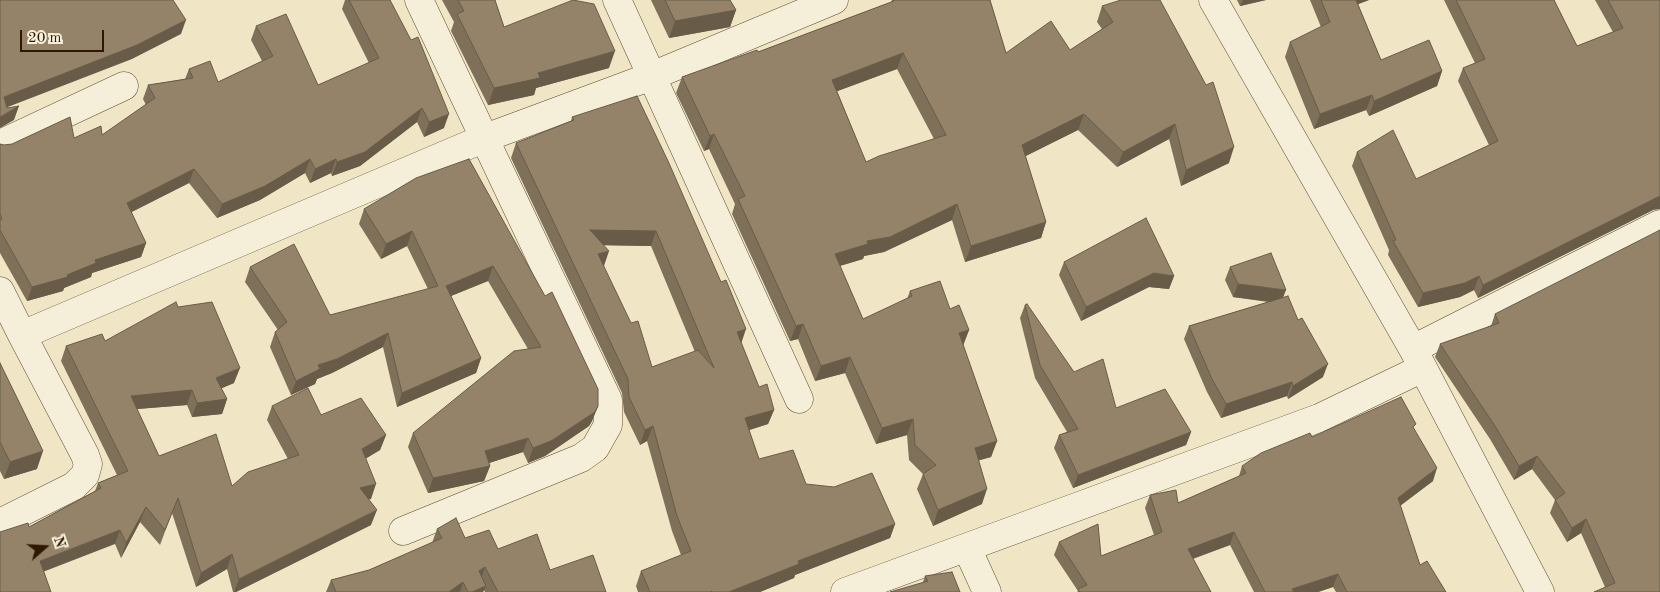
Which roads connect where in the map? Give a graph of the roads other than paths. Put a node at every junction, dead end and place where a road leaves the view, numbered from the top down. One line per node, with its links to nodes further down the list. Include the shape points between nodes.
1 (419, 0): 7 (street)
2 (617, 0): 5 (street)
3 (834, 0): 5 (street)
4 (1213, 0): 12 (street)
5 (652, 76): 7 (street); 13 (street)
6 (124, 86): 8 (street)
7 (485, 138): 11 (street); 15 (street, via 608,400 608,425 595,448 581,458)
8 (0, 144)
9 (1660, 224): 12 (street)
10 (0, 291): 11 (street)
11 (22, 335): 14 (street, via 88,464 85,475 74,486)
12 (1418, 358): 16 (street, via 1319,418); 19 (street)
13 (799, 399)
14 (0, 523)
15 (403, 531)
16 (966, 548): 17 (street); 18 (street)
17 (845, 592)
18 (987, 592)
19 (1540, 592)

